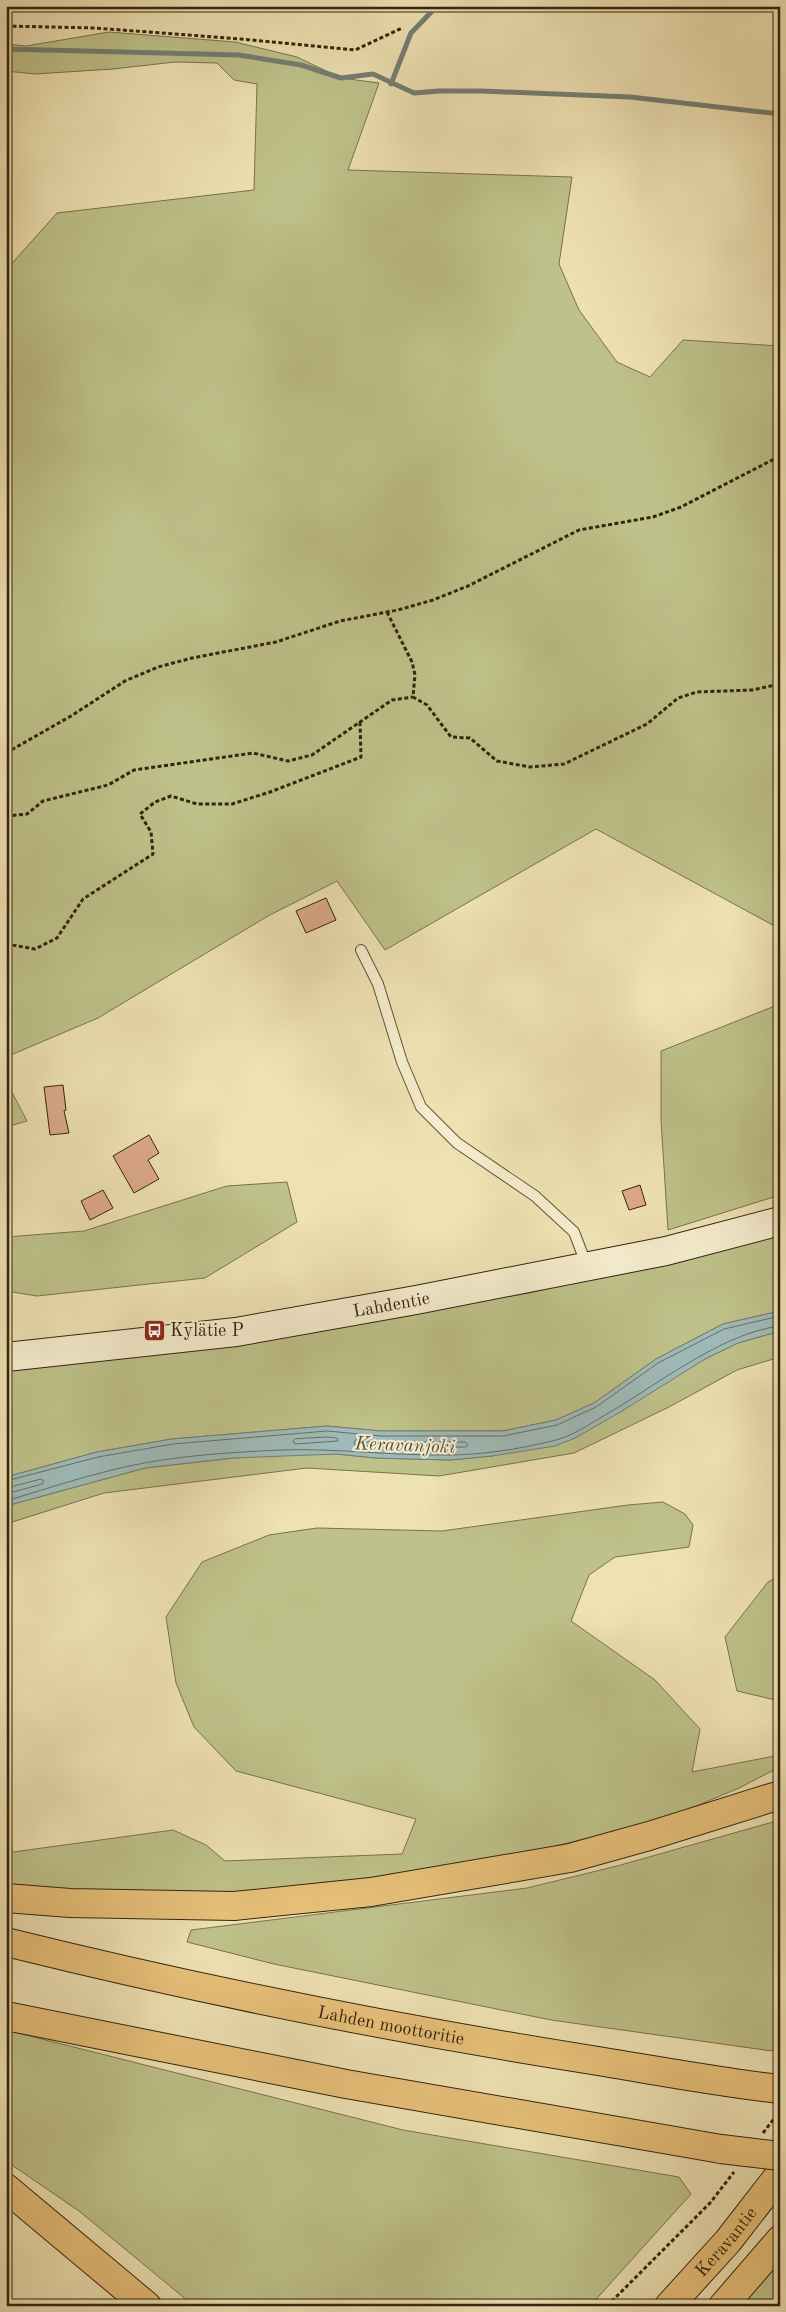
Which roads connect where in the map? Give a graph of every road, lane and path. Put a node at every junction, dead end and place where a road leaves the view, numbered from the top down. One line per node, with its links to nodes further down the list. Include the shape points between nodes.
1 (6, 26): 2 (path, via 241,38 355,50)
2 (402, 28)
3 (780, 456): 4 (path, via 680,508 653,517 579,530 468,586 433,600)
4 (387, 612): 6 (path, via 412,662 415,675); 8 (path, via 340,621 276,642 158,667 125,681)
5 (780, 684): 6 (path, via 752,690 697,692 678,698 647,724 564,764 530,767 497,761 470,738 451,737 427,705)
6 (413, 698): 7 (path, via 392,700)
7 (360, 722): 9 (path, via 312,755 288,761 253,753 134,770 108,785 42,801 27,814); 10 (path, via 361,757 232,804 197,804 171,796 155,802 140,814 151,832 153,854 83,899 57,938 35,949)
8 (6, 753)
9 (6, 816)
10 (6, 944)
11 (361, 950): 13 (lane, via 378,984 402,1062 421,1107 457,1143 535,1196 574,1232)
12 (777, 1222): 13 (main road, Lahdentie, via 666,1251)
13 (588, 1267): 14 (main road, Lahdentie, via 236,1332)
14 (6, 1357)
15 (780, 1795): 16 (main road, via 570,1858 370,1892 234,1906 70,1904)
16 (6, 1898)
17 (6, 1942): 19 (main road, Lahden moottoritie, via 106,1967 366,2022)
18 (6, 2016): 23 (main road)
19 (772, 2088)
20 (780, 2112): 21 (path)
21 (762, 2134)
22 (780, 2156): 23 (main road, bridge)
23 (730, 2157): 30 (path, via 710,2203)
24 (780, 2174): 31 (main road, Keravantie, via 728,2241)
25 (6, 2188): 29 (main road)
26 (780, 2240): 32 (main road)
27 (6, 2298): 28 (path)
28 (16, 2306)
29 (147, 2306)
30 (607, 2306)
31 (669, 2306)
32 (723, 2306)

